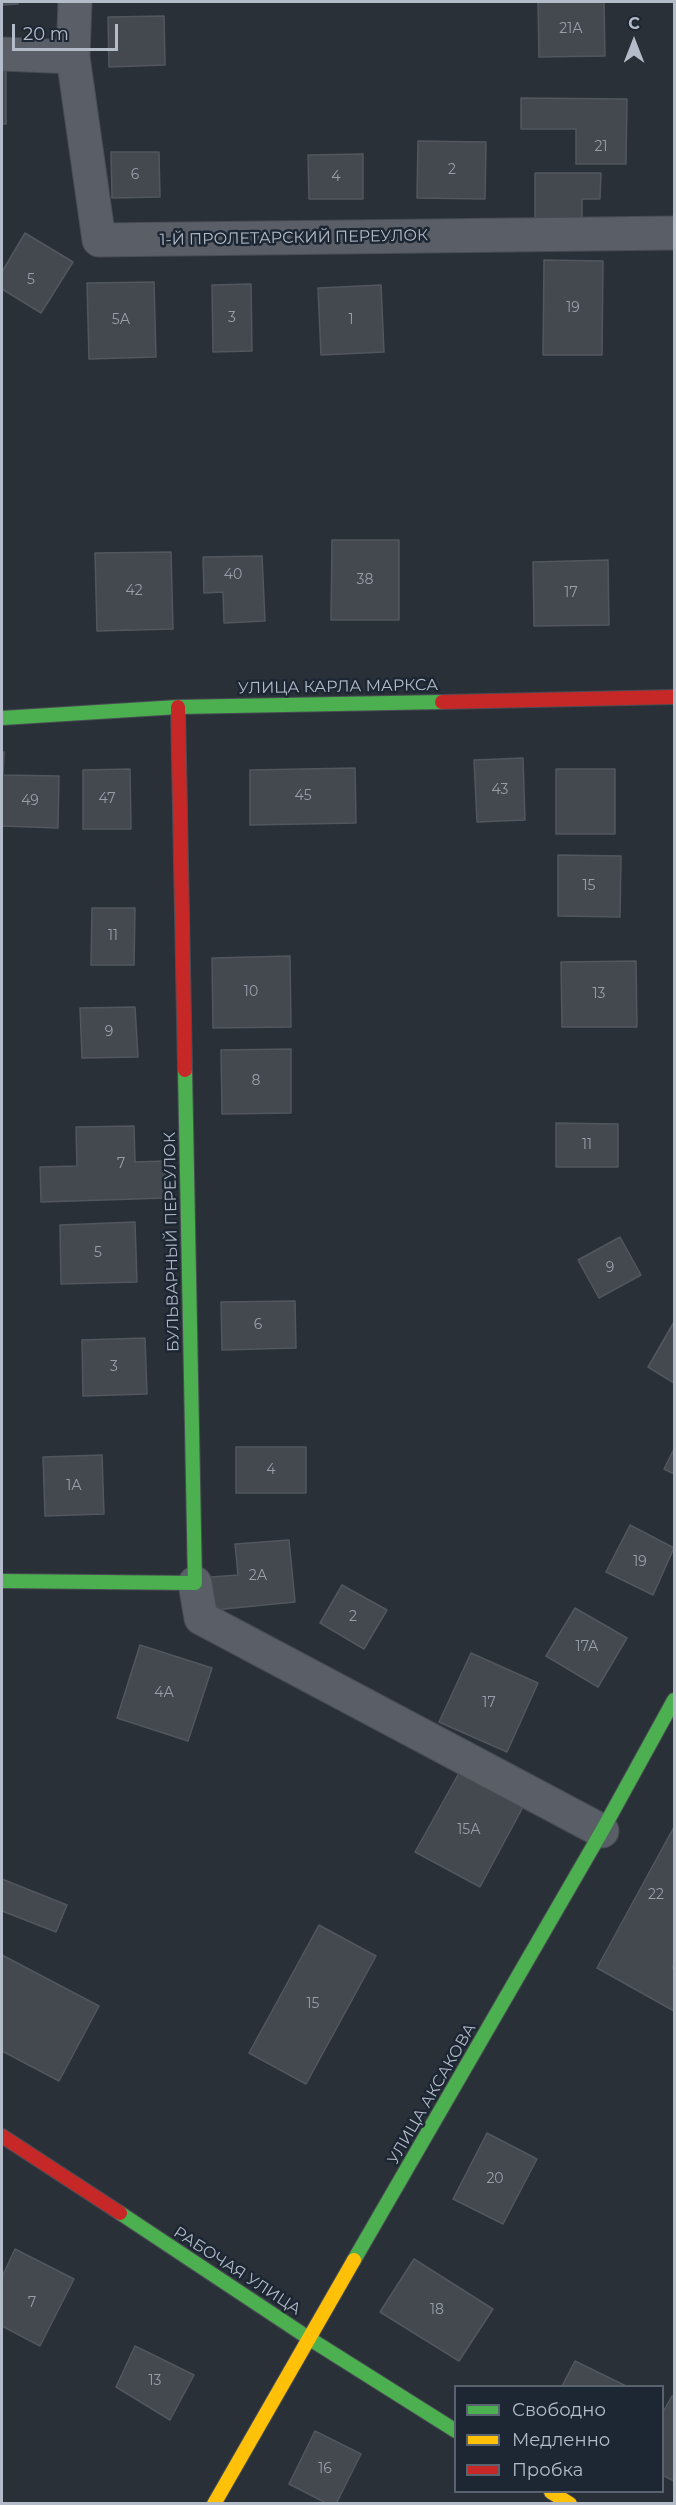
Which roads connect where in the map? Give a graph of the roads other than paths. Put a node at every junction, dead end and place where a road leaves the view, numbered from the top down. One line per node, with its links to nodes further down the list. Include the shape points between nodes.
1 (75, 2): 3 (street, 1-Й ПРОЛЕТАРСКИЙ ПЕРЕУЛОК)
2 (2, 54): 3 (street)
3 (73, 57): 4 (street, 1-Й ПРОЛЕТАРСКИЙ ПЕРЕУЛОК, via 99,240)
4 (675, 233)
5 (675, 697): 6 (street, УЛИЦА КАРЛА МАРКСА)
6 (178, 707): 7 (street, УЛИЦА КАРЛА МАРКСА); 9 (street, БУЛЬВАРНЫЙ ПЕРЕУЛОК)
7 (2, 718)
8 (2, 1581): 9 (street)
9 (195, 1583): 11 (street, via 201,1618)
10 (675, 1700): 11 (street, УЛИЦА АКСАКОВА)
11 (602, 1832): 13 (street, УЛИЦА АКСАКОВА)
12 (2, 2136): 13 (street, РАБОЧАЯ УЛИЦА)
13 (310, 2339): 14 (street, РАБОЧАЯ УЛИЦА); 16 (street, УЛИЦА АКСАКОВА)
14 (454, 2430)
15 (553, 2493): 17 (street)
16 (214, 2504)
17 (570, 2504)

